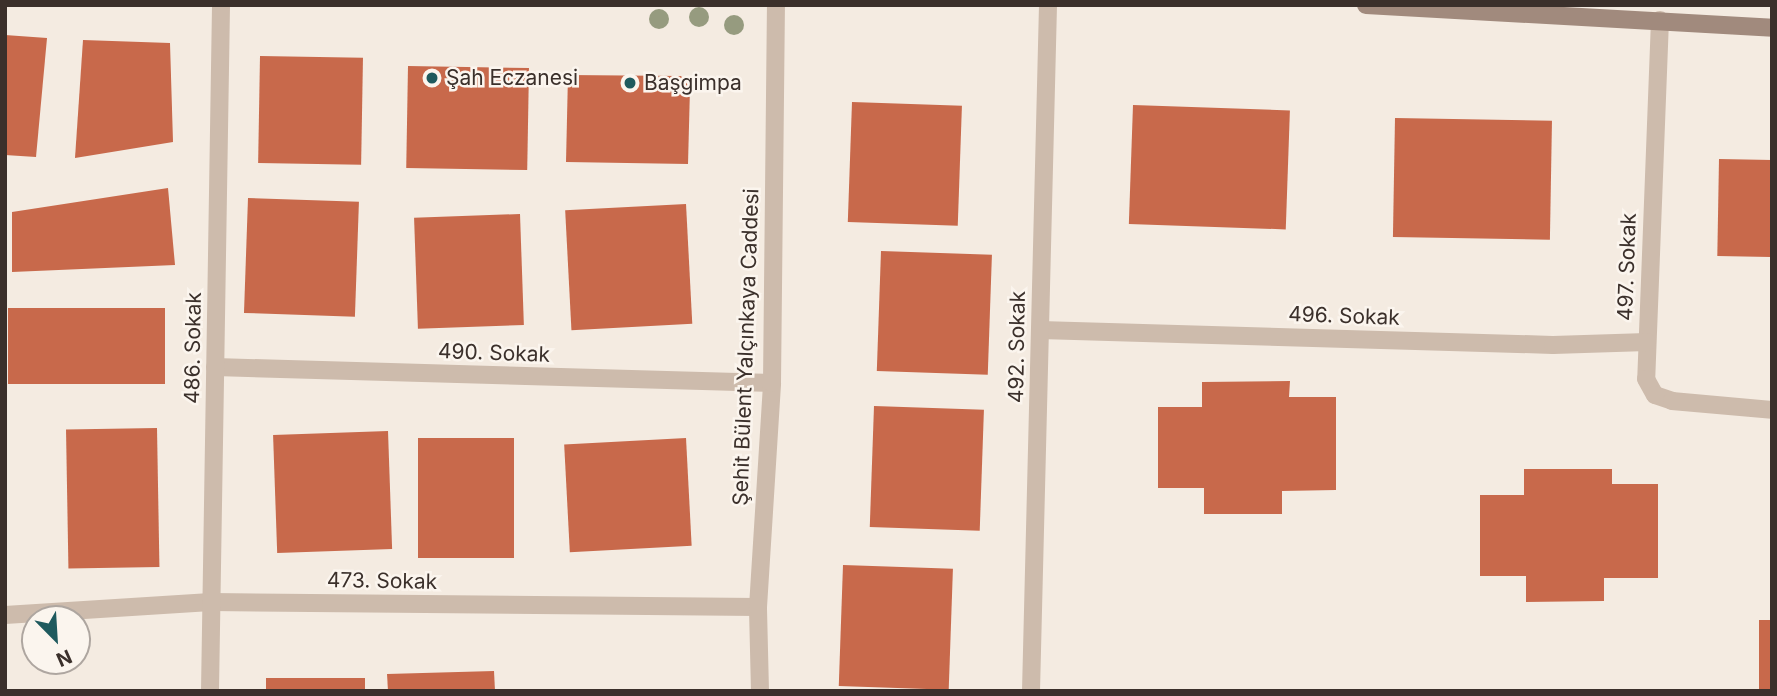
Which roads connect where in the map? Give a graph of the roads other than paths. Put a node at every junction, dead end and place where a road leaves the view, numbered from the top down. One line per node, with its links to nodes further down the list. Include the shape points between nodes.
1 (220, 5): 9 (street, 486. Sokak)
2 (776, 5): 10 (street, Şehit Bülent Yalçınkaya Caddesi)
3 (1048, 5): 7 (street, 492. Sokak)
4 (1366, 5): 5 (main road)
5 (1660, 20): 6 (main road); 8 (street, 497. Sokak)
6 (1772, 28)
7 (1040, 330): 8 (street, 496. Sokak, via 1553,345); 17 (street, 492. Sokak)
8 (1647, 342): 11 (street, 497. Sokak, via 1646,379 1655,395 1671,401)
9 (215, 368): 10 (street, 490. Sokak); 12 (street, 486. Sokak)
10 (772, 383): 13 (street, Şehit Bülent Yalçınkaya Caddesi)
11 (1772, 410)
12 (211, 602): 13 (street, 473. Sokak); 14 (street, 473. Sokak); 15 (street, 486. Sokak)
13 (758, 607): 16 (street, Şehit Bülent Yalçınkaya Caddesi)
14 (5, 615)
15 (210, 691)
16 (760, 691)
17 (1031, 691)

